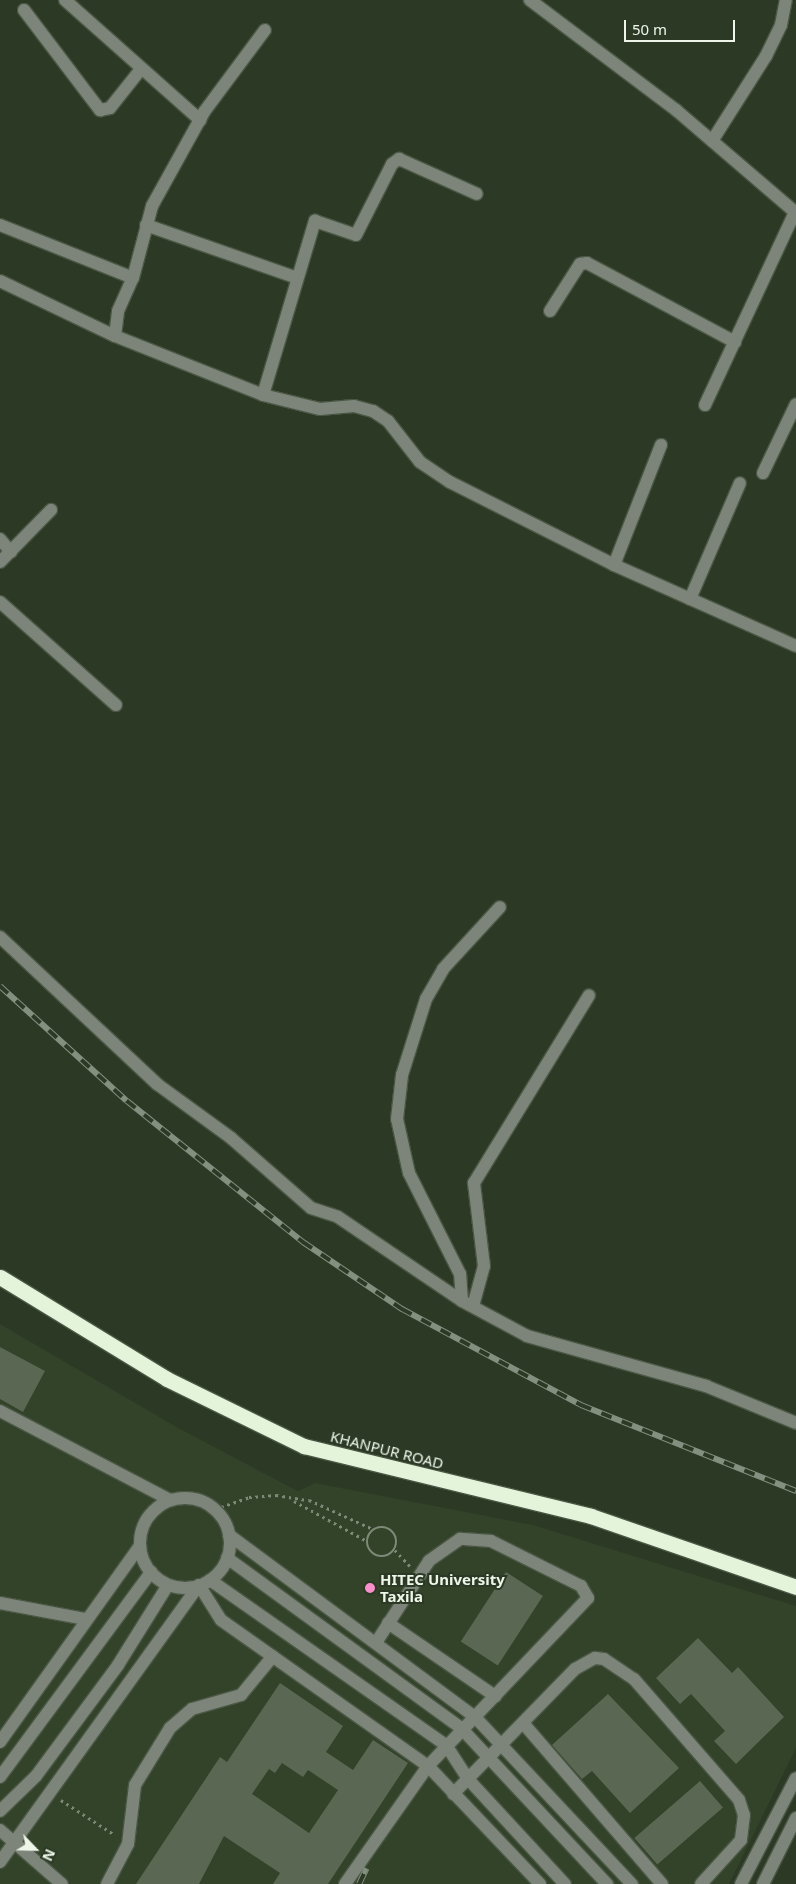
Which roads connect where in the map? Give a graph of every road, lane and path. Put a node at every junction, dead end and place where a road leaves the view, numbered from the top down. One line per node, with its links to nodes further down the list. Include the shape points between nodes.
1 (65, 0): 6 (street)
2 (530, 0): 8 (street)
3 (786, 0): 8 (street, via 781,25 766,56)
4 (24, 10): 6 (street, via 100,110 110,108)
5 (265, 30): 7 (street)
6 (141, 69): 7 (street)
7 (200, 120): 12 (street, via 172,165)
8 (712, 141): 10 (street)
9 (476, 194): 14 (street, via 399,159 392,164 356,235 316,221)
10 (795, 213): 18 (street)
11 (0, 225): 13 (street)
12 (146, 225): 13 (street); 14 (street)
13 (133, 278): 17 (street, via 118,311)
14 (297, 278): 19 (street)
15 (0, 281): 17 (street)
16 (550, 311): 18 (street, via 580,264 588,263)
17 (115, 336): 19 (street)
18 (734, 342): 21 (street)
19 (263, 396): 29 (street, via 320,409 354,406 373,411 388,421 420,462 450,482)
20 (796, 404): 23 (street)
21 (705, 405)
22 (661, 445): 29 (street)
23 (763, 473)
24 (740, 483): 30 (street)
25 (51, 510): 27 (street)
26 (0, 539): 27 (street)
27 (11, 552): 28 (street)
28 (0, 562)
29 (614, 564): 30 (street)
30 (690, 599): 32 (street)
31 (0, 602): 33 (street)
32 (796, 646)
33 (116, 705)
34 (500, 908): 38 (street, via 443,969 426,1000 402,1075 397,1119 409,1173 460,1274)
35 (0, 937): 38 (street, via 157,1084 231,1138 311,1208 338,1217)
36 (589, 995): 38 (street, via 474,1183 484,1266)
37 (0, 1277): 54 (highway, KHANPUR ROAD, via 167,1379 304,1446 592,1516)
38 (467, 1304): 40 (street, via 527,1336 706,1386)
39 (0, 1411): 41 (street)
40 (796, 1423)
41 (170, 1500): 43 (street, via 194,1499); 47 (street, via 151,1513)
42 (293, 1500): 43 (path, via 276,1495 249,1497); 44 (path, via 309,1500); 46 (path)
43 (214, 1509): 45 (street)
44 (373, 1529): 46 (path); 48 (path, via 385,1527 394,1533)
45 (229, 1535): 49 (street); 58 (street)
46 (367, 1541): 48 (path, via 370,1550 379,1557)
47 (140, 1546): 50 (street); 56 (street)
48 (395, 1550): 51 (path)
49 (227, 1558): 52 (street); 65 (street)
50 (151, 1572): 53 (street); 71 (street)
51 (419, 1576): 57 (street); 60 (street, via 446,1545 473,1537 491,1541 586,1591 585,1606)
52 (204, 1583): 53 (street); 59 (street, via 220,1620); 61 (street); 74 (street)
53 (168, 1585): 76 (street, via 118,1665 36,1776)
54 (796, 1587)
55 (0, 1603): 56 (street)
56 (84, 1619): 66 (street)
57 (388, 1623): 58 (street); 60 (street)
58 (377, 1641): 62 (street)
59 (274, 1656): 64 (street); 79 (street, via 241,1696 192,1710 170,1728 135,1785)
60 (496, 1696): 62 (street)
61 (388, 1708): 64 (street); 68 (street)
62 (474, 1716): 65 (street); 67 (street)
63 (523, 1723): 67 (street); 89 (street); 90 (street, via 585,1662 604,1659 624,1669 739,1800 744,1815 741,1840)
64 (375, 1725): 70 (street)
65 (461, 1728): 68 (street); 69 (street)
66 (0, 1742)
67 (501, 1745): 69 (street); 88 (street)
68 (446, 1746): 70 (street); 73 (street)
69 (489, 1757): 73 (street); 87 (street)
70 (428, 1766): 75 (street); 84 (street)
71 (0, 1777)
72 (796, 1778): 91 (street)
73 (468, 1779): 75 (street); 86 (street)
74 (52, 1794): 79 (path); 80 (street)
75 (453, 1794): 85 (street)
76 (0, 1812)
77 (796, 1818): 92 (street)
78 (0, 1830): 80 (street)
79 (128, 1844): 83 (street)
80 (15, 1845): 81 (street); 82 (street)
81 (0, 1862)
82 (62, 1884)
83 (107, 1884)
84 (345, 1884)
85 (540, 1884)
86 (565, 1884)
87 (608, 1884)
88 (632, 1884)
89 (662, 1884)
90 (701, 1884)
91 (741, 1884)
92 (763, 1884)

